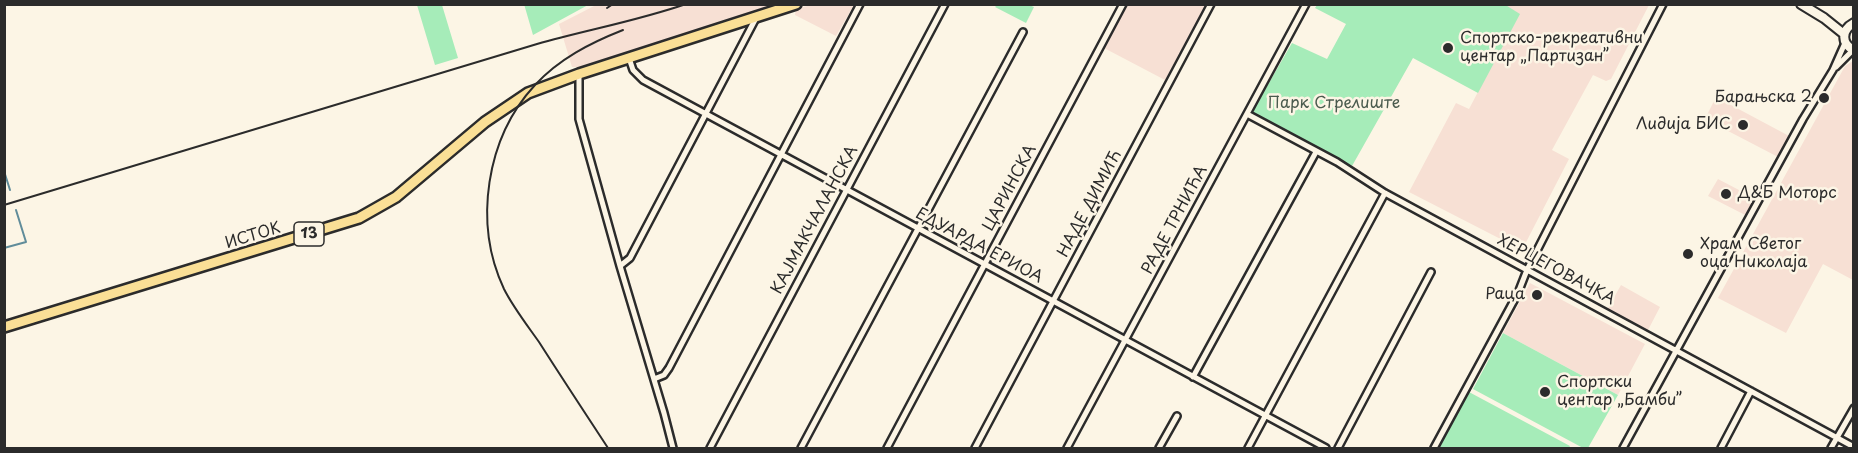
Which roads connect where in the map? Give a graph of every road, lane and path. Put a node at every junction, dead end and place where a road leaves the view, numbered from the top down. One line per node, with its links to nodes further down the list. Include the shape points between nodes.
1 (796, 4): 9 (main road, 13)
2 (860, 4): 22 (street)
3 (945, 4): 23 (street, КАЈМАКЧАЛАНСКА)
4 (1124, 4): 26 (street, ЦАРИНСКА)
5 (1211, 4): 30 (street, НАДЕ ДИМИЋ)
6 (1306, 4): 20 (street, РАДЕ ТРНИЋА)
7 (1663, 4): 28 (street)
8 (1801, 4): 10 (main road)
9 (757, 17): 16 (main road, 13); 19 (street)
10 (1824, 18): 11 (main road); 13 (main road)
11 (1851, 25): 13 (main road)
12 (1023, 32): 25 (street)
13 (1844, 34): 14 (main road)
14 (1845, 43): 15 (main road); 17 (street)
15 (1853, 50): 17 (street)
16 (629, 58): 18 (main road, 13); 19 (street, ЕДУАРДА ЕРИОА, via 633,70 643,80)
17 (1833, 70): 33 (street)
18 (579, 74): 27 (street, via 579,119); 31 (main road, ИСТОК / 13, via 508,105 404,191 364,216)
19 (705, 113): 22 (street, ЕДУАРДА ЕРИОА); 27 (street, via 630,258)
20 (1247, 114): 21 (street, ХЕРЦЕГОВАЧКА); 32 (street, РАДЕ ТРНИЋА)
21 (1316, 152): 24 (street, ХЕРЦЕГОВАЧКА); 34 (street)
22 (782, 156): 23 (street, ЕДУАРДА ЕРИОА); 35 (street, via 669,368)
23 (847, 190): 25 (street, ЕДУАРДА ЕРИОА); 43 (street, КАЈМАКЧАЛАНСКА)
24 (1385, 193): 28 (street, ХЕРЦЕГОВАЧКА); 39 (street)
25 (918, 228): 26 (street, ЕДУАРДА ЕРИОА); 44 (street)
26 (985, 265): 30 (street, ЕДУАРДА ЕРИОА); 45 (street, ЦАРИНСКА)
27 (620, 266): 35 (street)
28 (1527, 270): 33 (street, ХЕРЦЕГОВАЧКА); 52 (street)
29 (1431, 272): 51 (street)
30 (1053, 302): 32 (street, ЕДУАРДА ЕРИОА); 46 (street, НАДЕ ДИМИЋ)
31 (4, 327)
32 (1125, 340): 34 (street, ЕДУАРДА ЕРИОА); 47 (street, РАДЕ ТРНИЋА)
33 (1676, 351): 36 (street, ХЕРЦЕГОВАЧКА); 53 (street)
34 (1193, 377): 39 (street, ЕДУАРДА ЕРИОА)
35 (654, 380): 42 (street)
36 (1751, 391): 40 (street, ХЕРЦЕГОВАЧКА); 54 (street)
37 (1854, 408): 40 (street)
38 (1177, 416): 48 (street)
39 (1265, 416): 49 (street); 50 (street, ЕДУАРДА ЕРИОА)
40 (1837, 438): 41 (street, ХЕРЦЕГОВАЧКА); 55 (street)
41 (1854, 447)
42 (673, 448)
43 (710, 448)
44 (801, 448)
45 (887, 448)
46 (975, 448)
47 (1067, 448)
48 (1159, 448)
49 (1248, 448)
50 (1326, 448)
51 (1338, 448)
52 (1434, 448)
53 (1623, 448)
54 (1721, 448)
55 (1831, 448)

